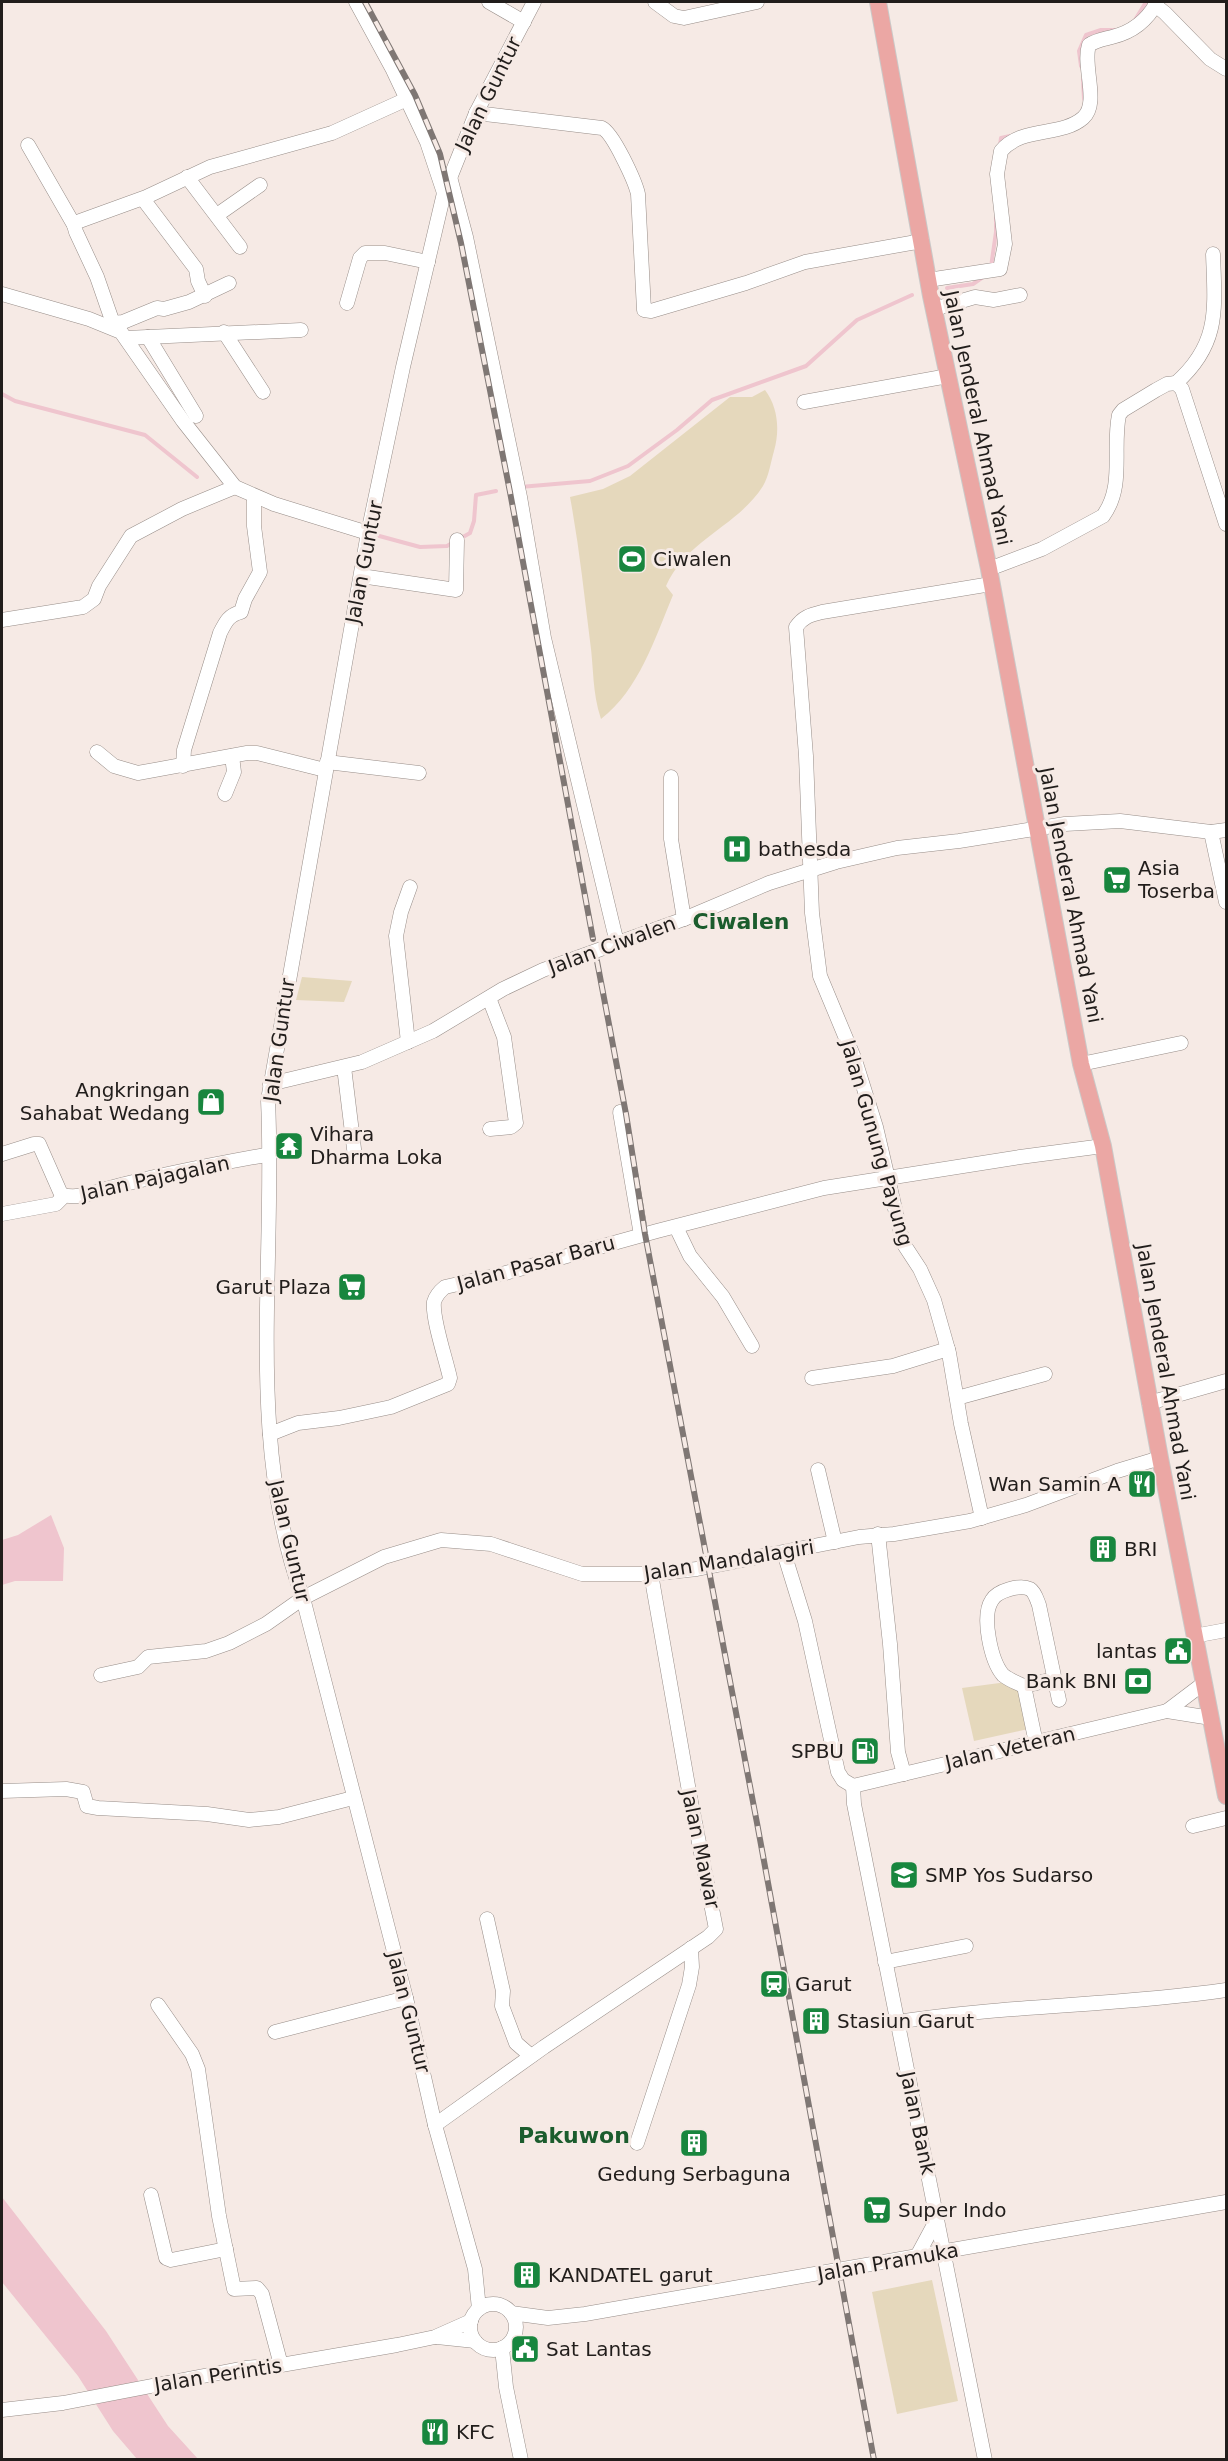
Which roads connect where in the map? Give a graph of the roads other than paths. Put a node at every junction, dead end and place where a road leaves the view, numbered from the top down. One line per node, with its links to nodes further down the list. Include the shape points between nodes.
1 (356, 2): 10 (street)
2 (489, 2): 8 (street)
3 (534, 2): 8 (street, Jalan Guntur)
4 (655, 2): 5 (street, via 674,16 684,18)
5 (757, 2)
6 (878, 2): 20 (main road, Jalan Jenderal Ahmad Yani)
7 (1156, 3): 9 (street, via 1208,57); 24 (street, via 1130,33 1089,45 1089,109 1083,119 1021,137 1001,151 997,164 1005,244 1000,269)
8 (524, 22): 11 (street, Jalan Guntur)
9 (1227, 69)
10 (407, 99): 14 (street, via 332,133 240,157); 16 (street)
11 (476, 113): 13 (street, Jalan Guntur); 20 (street, via 607,130 638,194 644,310 746,283 805,262)
12 (28, 146): 19 (street)
13 (450, 175): 16 (street, Jalan Guntur); 62 (street, via 515,475 544,638)
14 (187, 177): 17 (street); 18 (street)
15 (260, 185): 18 (street)
16 (444, 193): 23 (street, Jalan Guntur)
17 (143, 198): 19 (street); 28 (street, via 195,269)
18 (217, 215): 21 (street)
19 (74, 225): 31 (street)
20 (922, 241): 24 (main road, Jalan Jenderal Ahmad Yani)
21 (240, 247)
22 (1213, 254): 36 (street, via 1212,330 1202,356)
23 (428, 262): 29 (street, via 365,253 360,258); 43 (street, Jalan Guntur)
24 (928, 281): 30 (main road, Jalan Jenderal Ahmad Yani)
25 (229, 283): 28 (street)
26 (2, 294): 31 (street)
27 (1020, 295): 30 (street, via 994,300 979,297)
28 (205, 296): 31 (street, via 157,308 123,322)
29 (347, 303)
30 (934, 308): 35 (main road, Jalan Jenderal Ahmad Yani)
31 (118, 330): 34 (street); 40 (street)
32 (302, 330): 33 (street)
33 (224, 332): 34 (street); 37 (street)
34 (148, 337): 39 (street)
35 (948, 376): 38 (street); 46 (main road, Jalan Jenderal Ahmad Yani)
36 (1176, 384): 42 (street, via 1182,389); 46 (street, via 1156,390 1119,416 1117,474 1108,509 1102,516)
37 (263, 392)
38 (804, 402)
39 (196, 416)
40 (235, 487): 41 (street); 47 (street, via 131,536 94,599 83,607)
41 (254, 497): 43 (street); 50 (street, via 260,572 241,612 227,619 220,633 184,750)
42 (1227, 524)
43 (368, 533): 45 (street, Jalan Guntur)
44 (457, 540): 45 (street, via 456,590)
45 (361, 576): 51 (street, Jalan Guntur)
46 (990, 576): 55 (main road, Jalan Jenderal Ahmad Yani); 58 (street, Jalan Gunung Payung, via 809,615 796,627)
47 (2, 620)
48 (97, 752): 50 (street, via 114,766 131,772)
49 (232, 756): 50 (street); 51 (street, via 257,753); 54 (street, via 234,772)
50 (183, 766)
51 (326, 766): 52 (street); 68 (street, Jalan Guntur)
52 (419, 773)
53 (671, 777): 61 (street, via 671,839)
54 (225, 794)
55 (1037, 828): 57 (street, Jalan Ciwalen, via 1120,821); 58 (street, Jalan Ciwalen, via 897,848); 66 (main road, Jalan Jenderal Ahmad Yani)
56 (1227, 830): 57 (street, Jalan Ciwalen)
57 (1211, 832): 60 (street)
58 (810, 870): 61 (street, Jalan Ciwalen); 75 (street, Jalan Gunung Payung, via 820,976 855,1060)
59 (410, 887): 64 (street, via 396,936)
60 (1227, 902)
61 (684, 919): 62 (street, Jalan Ciwalen)
62 (617, 943): 63 (street, Jalan Ciwalen, via 543,970)
63 (489, 998): 64 (street, Jalan Ciwalen); 70 (street, via 504,1037 516,1124)
64 (408, 1042): 67 (street, Jalan Ciwalen)
65 (1181, 1043): 66 (street)
66 (1081, 1064): 71 (main road, Jalan Jenderal Ahmad Yani)
67 (344, 1067): 68 (street, Jalan Ciwalen); 74 (street)
68 (270, 1084): 73 (street, Jalan Guntur)
69 (620, 1112): 79 (street)
70 (490, 1129)
71 (1103, 1146): 75 (street); 86 (main road, Jalan Jenderal Ahmad Yani)
72 (2, 1154): 76 (street, Jalan Pajagalan, via 39,1144)
73 (271, 1154): 76 (street, Jalan Pajagalan, via 167,1172 86,1195); 87 (street, Jalan Guntur)
74 (355, 1157)
75 (888, 1177): 78 (street, via 815,1191); 81 (street, Jalan Gunung Payung, via 903,1243 934,1300)
76 (64, 1196): 77 (street, via 56,1204)
77 (2, 1214)
78 (676, 1227): 79 (street); 80 (street, via 690,1256 723,1298)
79 (635, 1237): 87 (street, Jalan Pasar Baru, via 445,1287 434,1302 448,1384 391,1407 298,1422)
80 (752, 1346)
81 (948, 1349): 83 (street, via 894,1366); 85 (street, Jalan Gunung Payung)
82 (1045, 1374): 85 (street)
83 (812, 1378)
84 (1227, 1381): 86 (street)
85 (957, 1398): 90 (street, Jalan Gunung Payung)
86 (1149, 1403): 88 (main road, Jalan Jenderal Ahmad Yani)
87 (270, 1434): 95 (street, Jalan Guntur, via 281,1521)
88 (1160, 1458): 90 (street, Jalan Mandalagiri); 97 (main road, Jalan Jenderal Ahmad Yani)
89 (818, 1470): 92 (street)
90 (982, 1518): 91 (street, Jalan Mandalagiri)
91 (878, 1534): 92 (street, Jalan Mandalagiri); 106 (street, via 898,1752)
92 (835, 1542): 93 (street, Jalan Mandalagiri)
93 (784, 1552): 94 (street, Jalan Mandalagiri); 107 (street, via 805,1621 838,1772)
94 (651, 1574): 95 (street, Jalan Mandalagiri, via 582,1574 491,1544 441,1540 384,1557); 115 (street, Jalan Mawar, via 715,1919 716,1929)
95 (303, 1599): 98 (street, Jalan Mandalagiri, via 229,1643 206,1651 148,1656 138,1667); 110 (street, Jalan Guntur)
96 (1227, 1630): 97 (street)
97 (1194, 1636): 100 (main road, Jalan Jenderal Ahmad Yani)
98 (101, 1675)
99 (1054, 1679): 101 (street); 101 (street, via 1039,1605 1030,1589 1015,1588 992,1598 986,1615 997,1664 1004,1676); 102 (street)
100 (1204, 1683): 103 (street, Jalan Veteran); 104 (main road, Jalan Jenderal Ahmad Yani)
101 (1024, 1686): 105 (street)
102 (1059, 1700)
103 (1167, 1711): 104 (street, Jalan Veteran); 105 (street, Jalan Veteran)
104 (1211, 1718): 109 (main road, Jalan Jenderal Ahmad Yani)
105 (1036, 1743): 106 (street, Jalan Veteran)
106 (904, 1774): 107 (street, Jalan Veteran)
107 (853, 1786): 116 (street, Jalan Bank)
108 (2, 1791): 110 (street, via 66,1789 83,1792 87,1806 98,1809 249,1820 279,1818)
109 (1227, 1796)
110 (353, 1798): 118 (street, Jalan Guntur)
111 (1227, 1818): 112 (street)
112 (1193, 1826)
113 (487, 1919): 122 (street, via 503,1991 502,2006 516,2043)
114 (966, 1946): 116 (street)
115 (691, 1948): 122 (street, Jalan Mawar); 124 (street, via 689,1985)
116 (885, 1962): 120 (street, Jalan Bank)
117 (1227, 1990): 120 (street)
118 (406, 1998): 121 (street); 123 (street, Jalan Guntur)
119 (158, 2005): 128 (street, via 198,2069)
120 (897, 2022): 127 (street, Jalan Bank)
121 (275, 2032)
122 (531, 2056): 123 (street, Jalan Mawar)
123 (435, 2125): 131 (street, Jalan Guntur)
124 (637, 2143)
125 (151, 2195): 128 (street, via 166,2258)
126 (1227, 2202): 129 (street, Jalan Pramuka)
127 (937, 2219): 129 (street, Jalan Bank); 130 (street)
128 (226, 2249): 141 (street, via 234,2289 257,2288 262,2294)
129 (943, 2253): 130 (street, Jalan Pramuka); 144 (street, Jalan Bank)
130 (916, 2258): 135 (street, Jalan Pramuka)
131 (476, 2269): 132 (street, Jalan Guntur); 133 (street, Jalan Guntur)
132 (494, 2304): 133 (street); 134 (street)
133 (479, 2309): 136 (street)
134 (511, 2313): 135 (street, Jalan Pramuka); 137 (street)
135 (548, 2318): 137 (street, Jalan Pramuka)
136 (471, 2321): 138 (street, Jalan Perintis); 139 (street)
137 (516, 2332): 140 (street)
138 (435, 2337): 139 (street, Jalan Perintis); 141 (street, Jalan Perintis)
139 (475, 2341): 140 (street, via 486,2349)
140 (502, 2348): 143 (street)
141 (281, 2365): 142 (street, Jalan Perintis)
142 (2, 2410)
143 (521, 2460)
144 (985, 2460)

